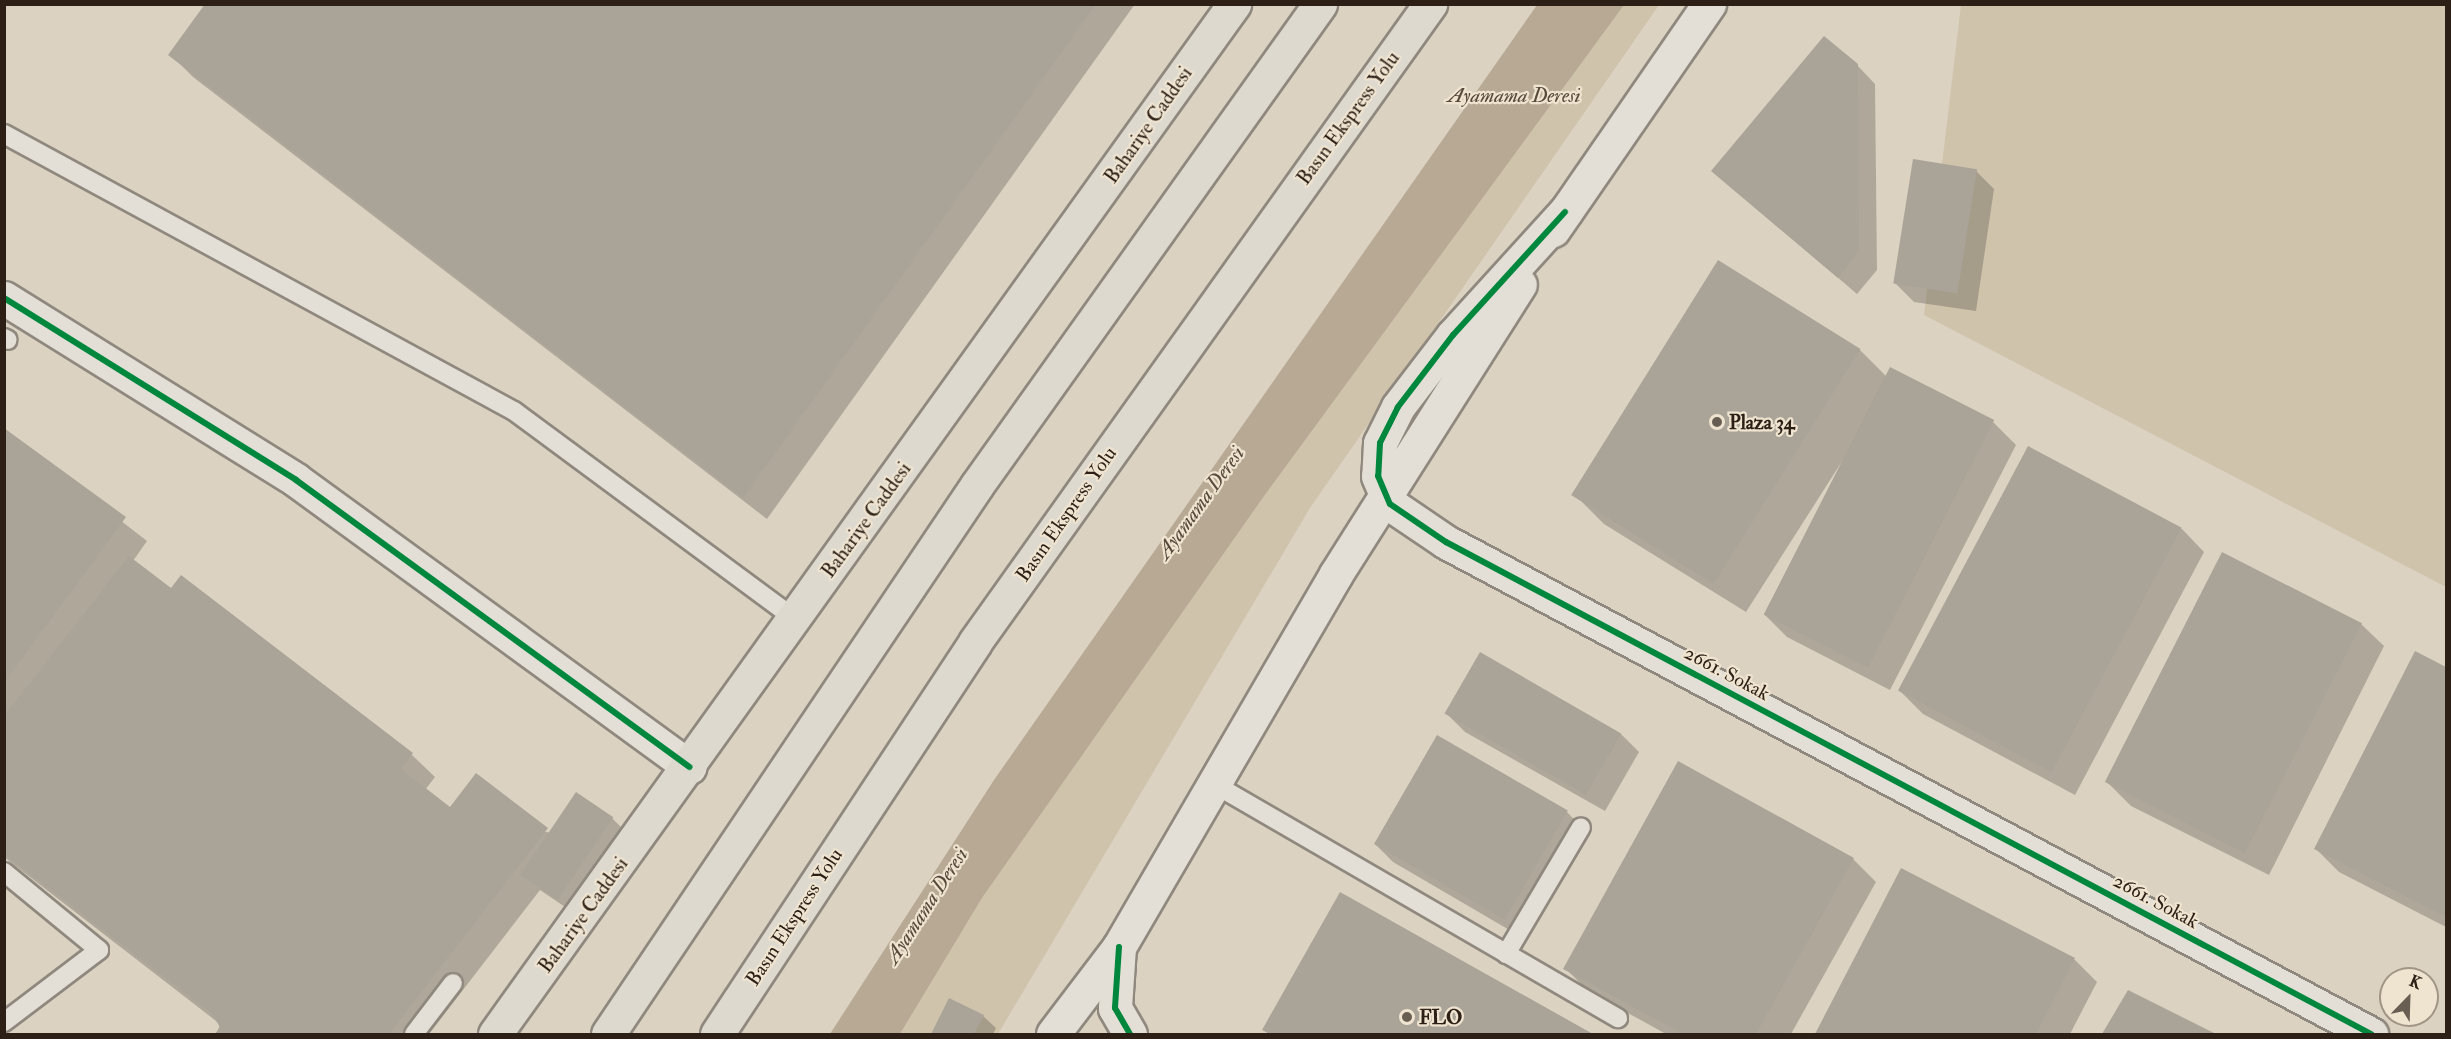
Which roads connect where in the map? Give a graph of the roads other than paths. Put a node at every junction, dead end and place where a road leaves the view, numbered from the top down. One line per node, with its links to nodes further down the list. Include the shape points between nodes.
1 (1234, 4): 8 (main road, Bahariye Caddesi)
2 (1320, 4): 20 (main road, via 977,485)
3 (1430, 4): 21 (main road, Basın Ekspress Yolu, via 975,642)
4 (1709, 4): 7 (street, via 1565,212)
5 (4, 134): 8 (lane, via 514,411)
6 (4, 298): 9 (street, via 296,480)
7 (1386, 495): 10 (street); 24 (street, 2661. Sokak, via 1390,504 1446,543)
8 (795, 619): 9 (main road, Bahariye Caddesi)
9 (689, 766): 19 (main road, Bahariye Caddesi)
10 (1214, 784): 13 (street); 14 (lane)
11 (1581, 827): 14 (lane)
12 (4, 872): 17 (lane, via 99,950)
13 (1119, 947): 22 (street); 23 (street, via 1115,1008)
14 (1506, 954): 16 (lane)
15 (453, 983): 18 (lane)
16 (1618, 1018)
17 (4, 1022)
18 (414, 1035)
19 (495, 1035)
20 (608, 1035)
21 (717, 1035)
22 (1053, 1035)
23 (1130, 1035)
24 (2371, 1035)

